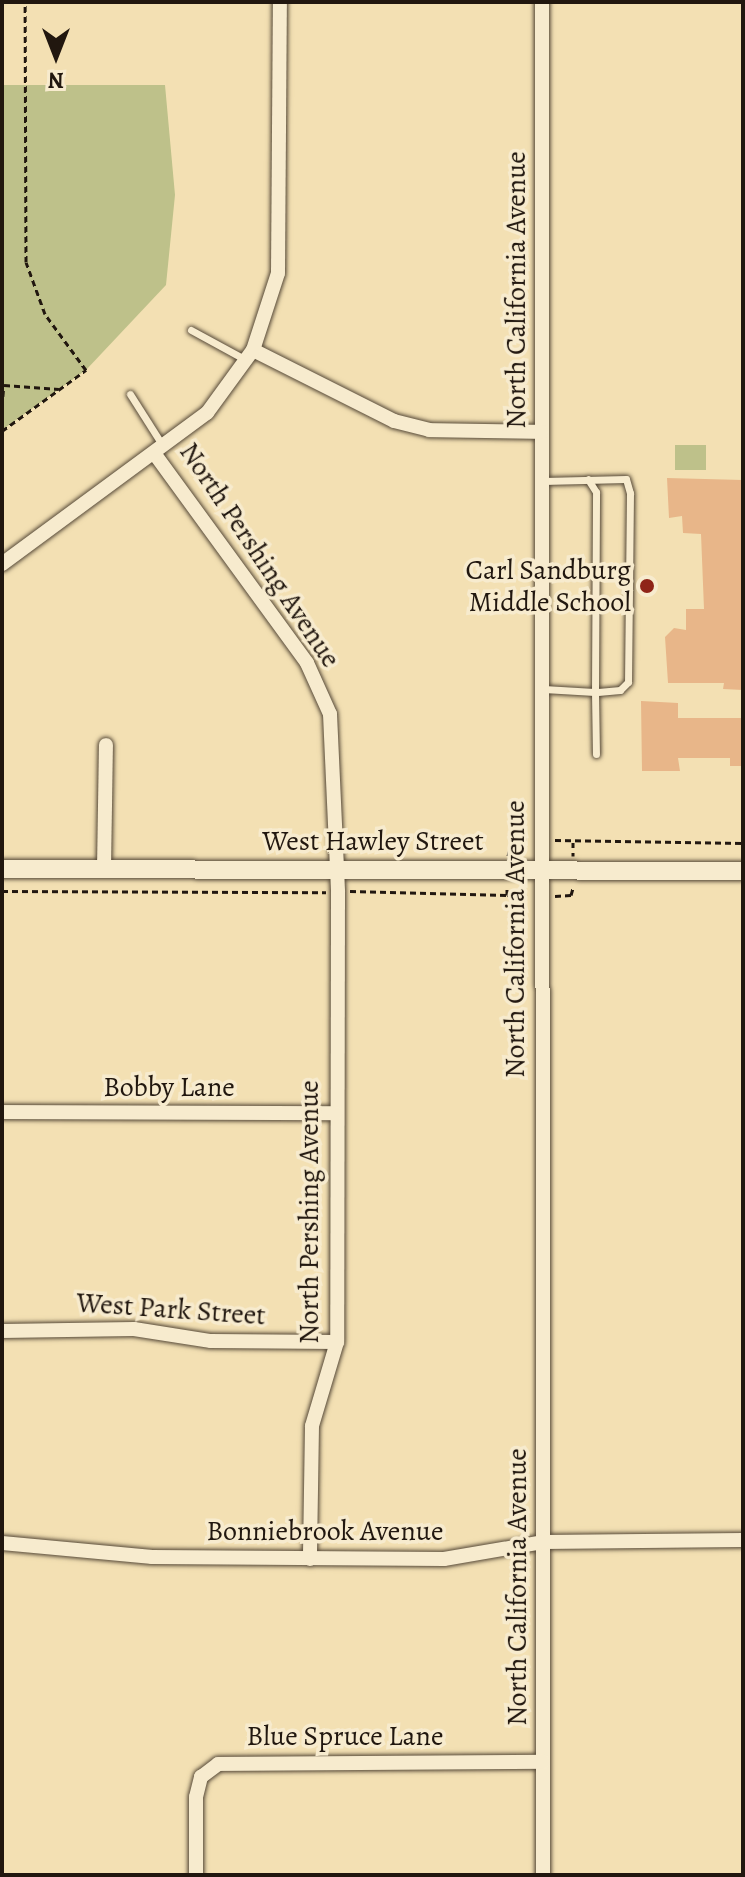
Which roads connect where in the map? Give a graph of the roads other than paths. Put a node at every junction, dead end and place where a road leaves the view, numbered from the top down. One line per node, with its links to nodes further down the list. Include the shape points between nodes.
1 (280, 2): 4 (street, North Pershing Avenue, via 278,273)
2 (542, 2): 6 (street, North California Avenue)
3 (191, 330): 4 (lane)
4 (251, 355): 6 (street, via 394,421 429,430); 7 (street, North Pershing Avenue, via 207,413)
5 (130, 394): 7 (lane)
6 (541, 432): 9 (street, North California Avenue)
7 (159, 450): 10 (street); 17 (street, North Pershing Avenue, via 307,663 330,714)
8 (588, 479): 9 (lane); 12 (lane, via 596,492); 12 (lane, via 626,479 630,493 628,682 620,690)
9 (541, 481): 11 (street, North California Avenue)
10 (2, 564)
11 (541, 689): 12 (lane); 18 (street, North California Avenue)
12 (595, 692): 14 (lane)
13 (106, 745): 16 (street)
14 (596, 754)
15 (2, 869): 16 (street, West Hawley Street)
16 (104, 869): 17 (street, West Hawley Street)
17 (334, 869): 18 (street, West Hawley Street); 21 (street, North Pershing Avenue)
18 (541, 870): 19 (street, West Hawley Street); 25 (street, North California Avenue)
19 (743, 871)
20 (2, 1112): 21 (street, Bobby Lane)
21 (336, 1113): 23 (street, North Pershing Avenue)
22 (2, 1331): 23 (street, West Park Street, via 134,1329 211,1341)
23 (337, 1342): 27 (street, North Pershing Avenue, via 312,1426)
24 (743, 1540): 25 (street, Bonniebrook Avenue)
25 (543, 1542): 27 (street, Bonniebrook Avenue, via 444,1559); 28 (street, North California Avenue)
26 (2, 1543): 27 (street, Bonniebrook Avenue, via 152,1557)
27 (310, 1559)
28 (543, 1762): 29 (street, Blue Spruce Lane, via 218,1764 201,1777 196,1797); 30 (street, North California Avenue)
29 (196, 1875)
30 (543, 1875)

